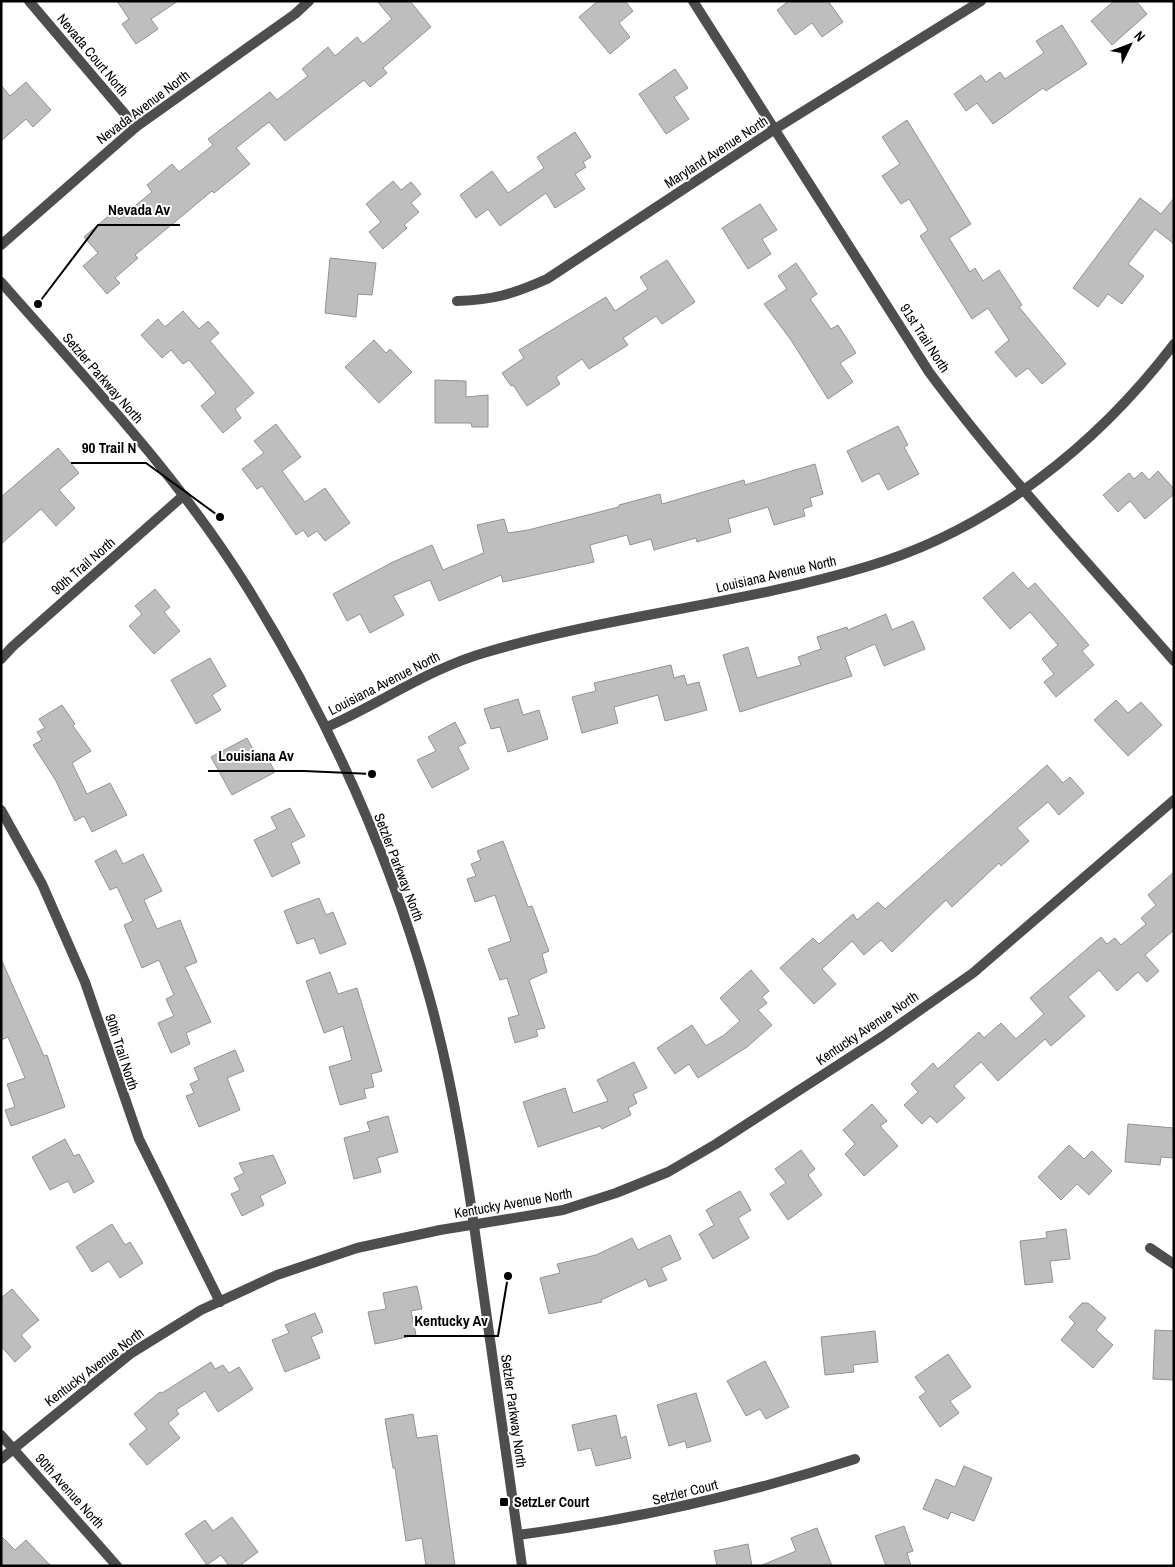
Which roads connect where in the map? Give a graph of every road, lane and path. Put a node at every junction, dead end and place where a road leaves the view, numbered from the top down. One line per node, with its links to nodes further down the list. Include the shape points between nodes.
1 (29, 1): 5 (street, Nevada Court North)
2 (309, 1): 5 (street, Nevada Avenue North, via 287,20)
3 (693, 1): 6 (street, 91st Trail North)
4 (981, 1): 6 (street, Maryland Avenue North)
5 (136, 126): 7 (street, Nevada Avenue North)
6 (775, 129): 9 (street, Maryland Avenue North, via 547,279 489,300); 11 (street, 91st Trail North, via 929,372)
7 (1, 245)
8 (1, 282): 12 (street, Setzler Parkway North)
9 (457, 301)
10 (1174, 344): 11 (street, Louisiana Avenue North, via 1113,414 1046,475)
11 (1024, 490): 14 (street, 91st Trail North); 15 (street, Louisiana Avenue North, via 937,539 871,566 485,652 434,672)
12 (184, 495): 13 (street, 90th Trail North); 15 (street, Setzler Parkway North, via 246,584)
13 (1, 659)
14 (1174, 661)
15 (327, 727): 18 (street, Setzler Parkway North, via 393,884 429,996 456,1110)
16 (1174, 800): 18 (street, Kentucky Avenue North, via 973,973 883,1036 716,1144 668,1172 616,1193 563,1210)
17 (1, 810): 21 (street, 90th Trail North, via 42,884 85,982 139,1139)
18 (474, 1225): 21 (street, Kentucky Avenue North, via 357,1248 278,1275); 26 (street, Setzler Parkway North)
19 (1150, 1248): 20 (street)
20 (1174, 1264)
21 (220, 1302): 23 (street, Kentucky Avenue North, via 201,1310 130,1354)
22 (1, 1435): 23 (street, 90th Avenue North)
23 (13, 1448): 24 (street, Kentucky Avenue North); 27 (street, 90th Avenue North)
24 (1, 1459)
25 (855, 1459): 26 (street, Setzler Court, via 788,1481 654,1514)
26 (518, 1535): 28 (street, Setzler Parkway North)
27 (117, 1566)
28 (522, 1566)

